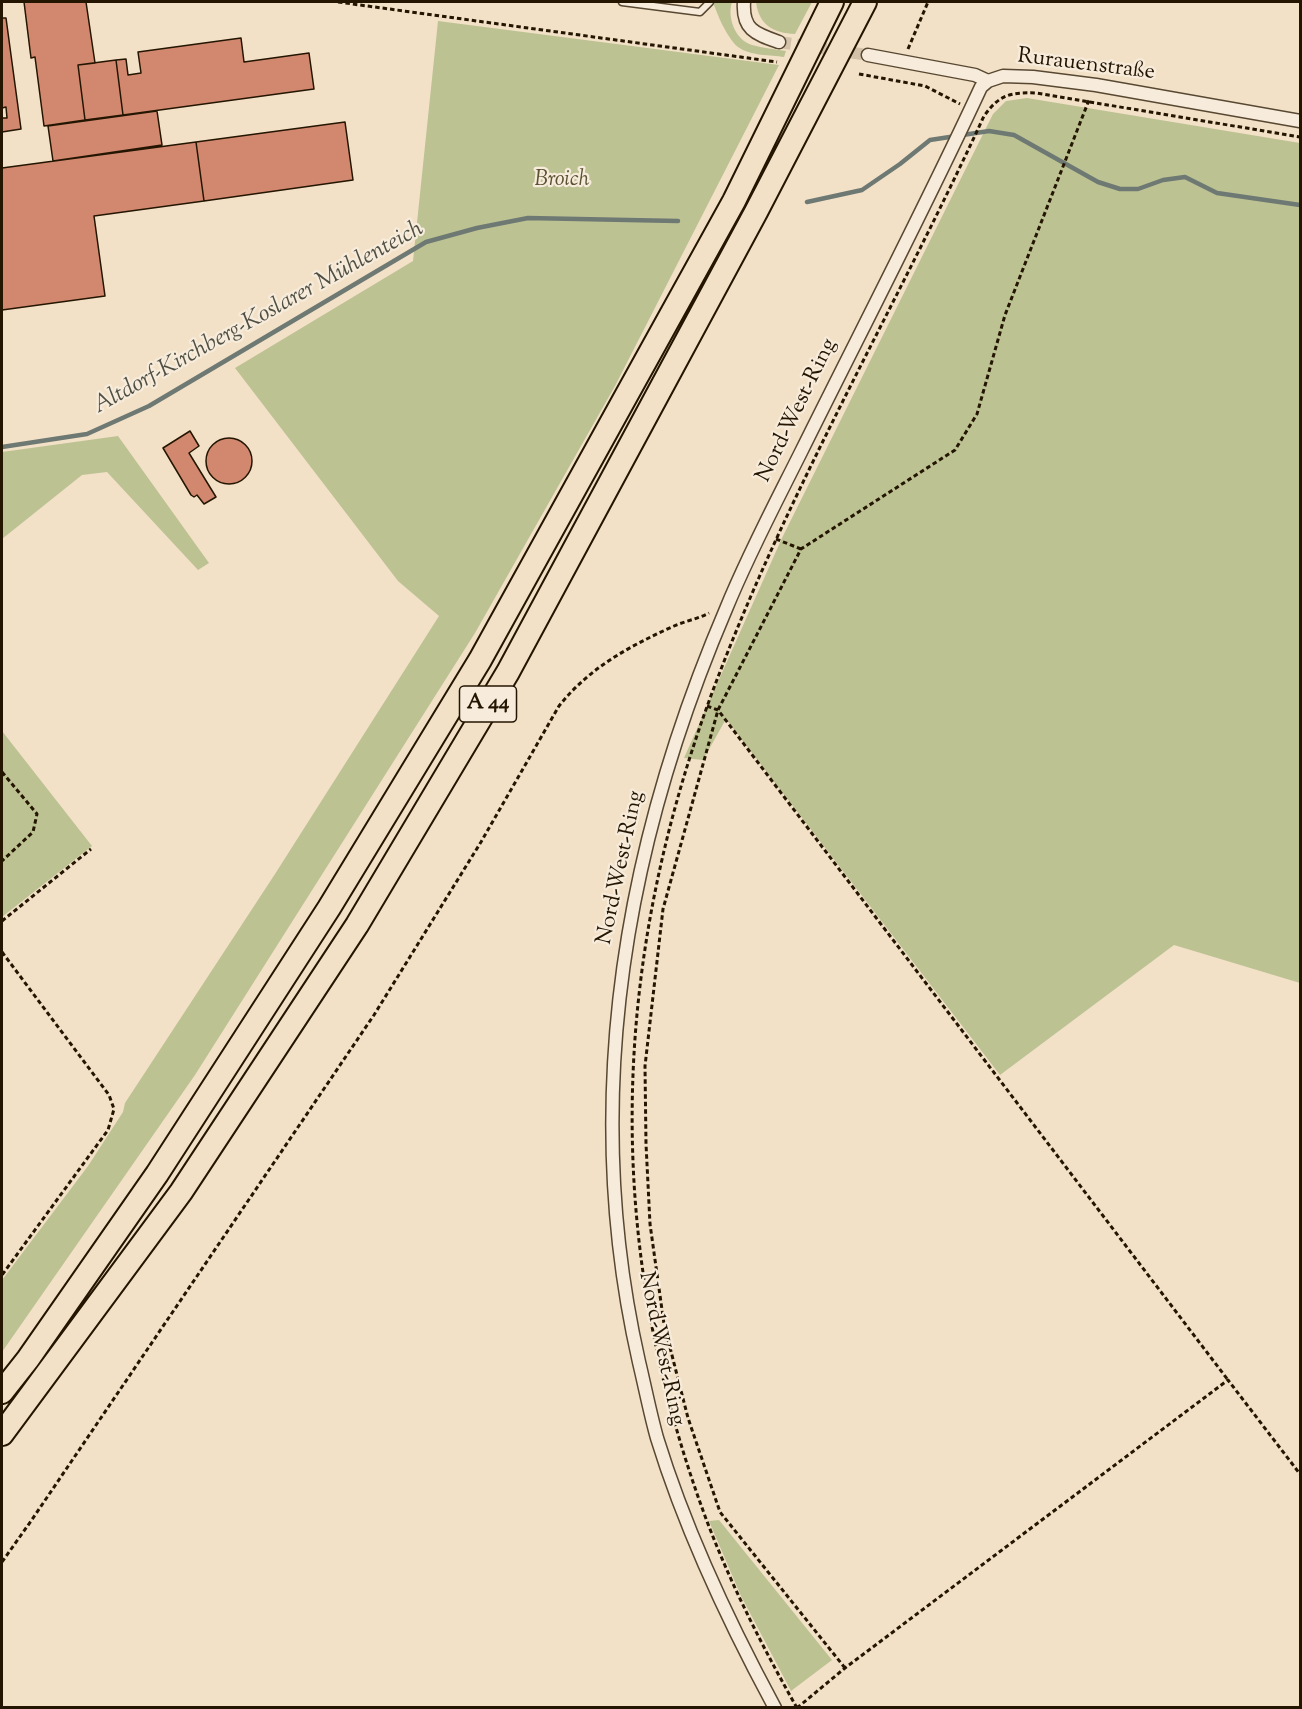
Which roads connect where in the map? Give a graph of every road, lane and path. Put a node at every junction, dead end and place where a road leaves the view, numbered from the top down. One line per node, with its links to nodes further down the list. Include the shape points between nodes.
1 (338, 2): 10 (path)
2 (622, 2): 3 (lane, via 700,12)
3 (710, 2)
4 (743, 2): 8 (street, via 746,24 757,35)
5 (832, 2): 34 (highway, A 44, via 734,201 480,660 329,908 157,1174)
6 (865, 2): 35 (highway, A 44, via 508,672 357,925 181,1192)
7 (928, 2): 11 (path)
8 (779, 42)
9 (868, 55): 11 (street, Rurauenstraße)
10 (777, 62)
11 (903, 62): 13 (street, Rurauenstraße, via 975,75)
12 (859, 74): 16 (path, via 925,86)
13 (988, 81): 14 (street, Rurauenstraße, via 1010,76); 16 (street, Nord-West-Ring)
14 (1096, 85): 15 (path); 18 (street, Rurauenstraße)
15 (1089, 101): 16 (path, via 1022,92 994,102 984,116); 19 (path); 22 (path, via 1005,315 977,414 955,450)
16 (970, 110): 20 (street, Nord-West-Ring)
17 (982, 120): 21 (path)
18 (1300, 121)
19 (1300, 137)
20 (761, 533): 21 (path); 23 (street, Nord-West-Ring)
21 (776, 539): 22 (path); 25 (path)
22 (801, 549): 26 (path)
23 (727, 604): 24 (street, Nord-West-Ring); 37 (path, via 676,625 595,669 559,706 374,1015)
24 (690, 700): 25 (path); 39 (street, Nord-West-Ring, via 646,841 620,986 613,1130 618,1236 635,1344 657,1437 710,1578)
25 (707, 706): 26 (path); 40 (path, via 666,839 638,992 631,1106 637,1225 651,1325 677,1432 705,1517 739,1597)
26 (718, 710): 33 (path); 38 (path, via 663,909 645,1066 650,1224 664,1324 688,1418 720,1512)
27 (2, 772): 29 (path, via 37,814 33,831)
28 (91, 849): 30 (path)
29 (2, 861)
30 (2, 921)
31 (2, 952): 32 (path, via 109,1095 114,1109 108,1130)
32 (2, 1275)
33 (1228, 1380): 36 (path); 38 (path)
34 (2, 1392)
35 (2, 1434)
36 (1300, 1474)
37 (2, 1562)
38 (845, 1668): 40 (path)
39 (775, 1707)
40 (797, 1707)

